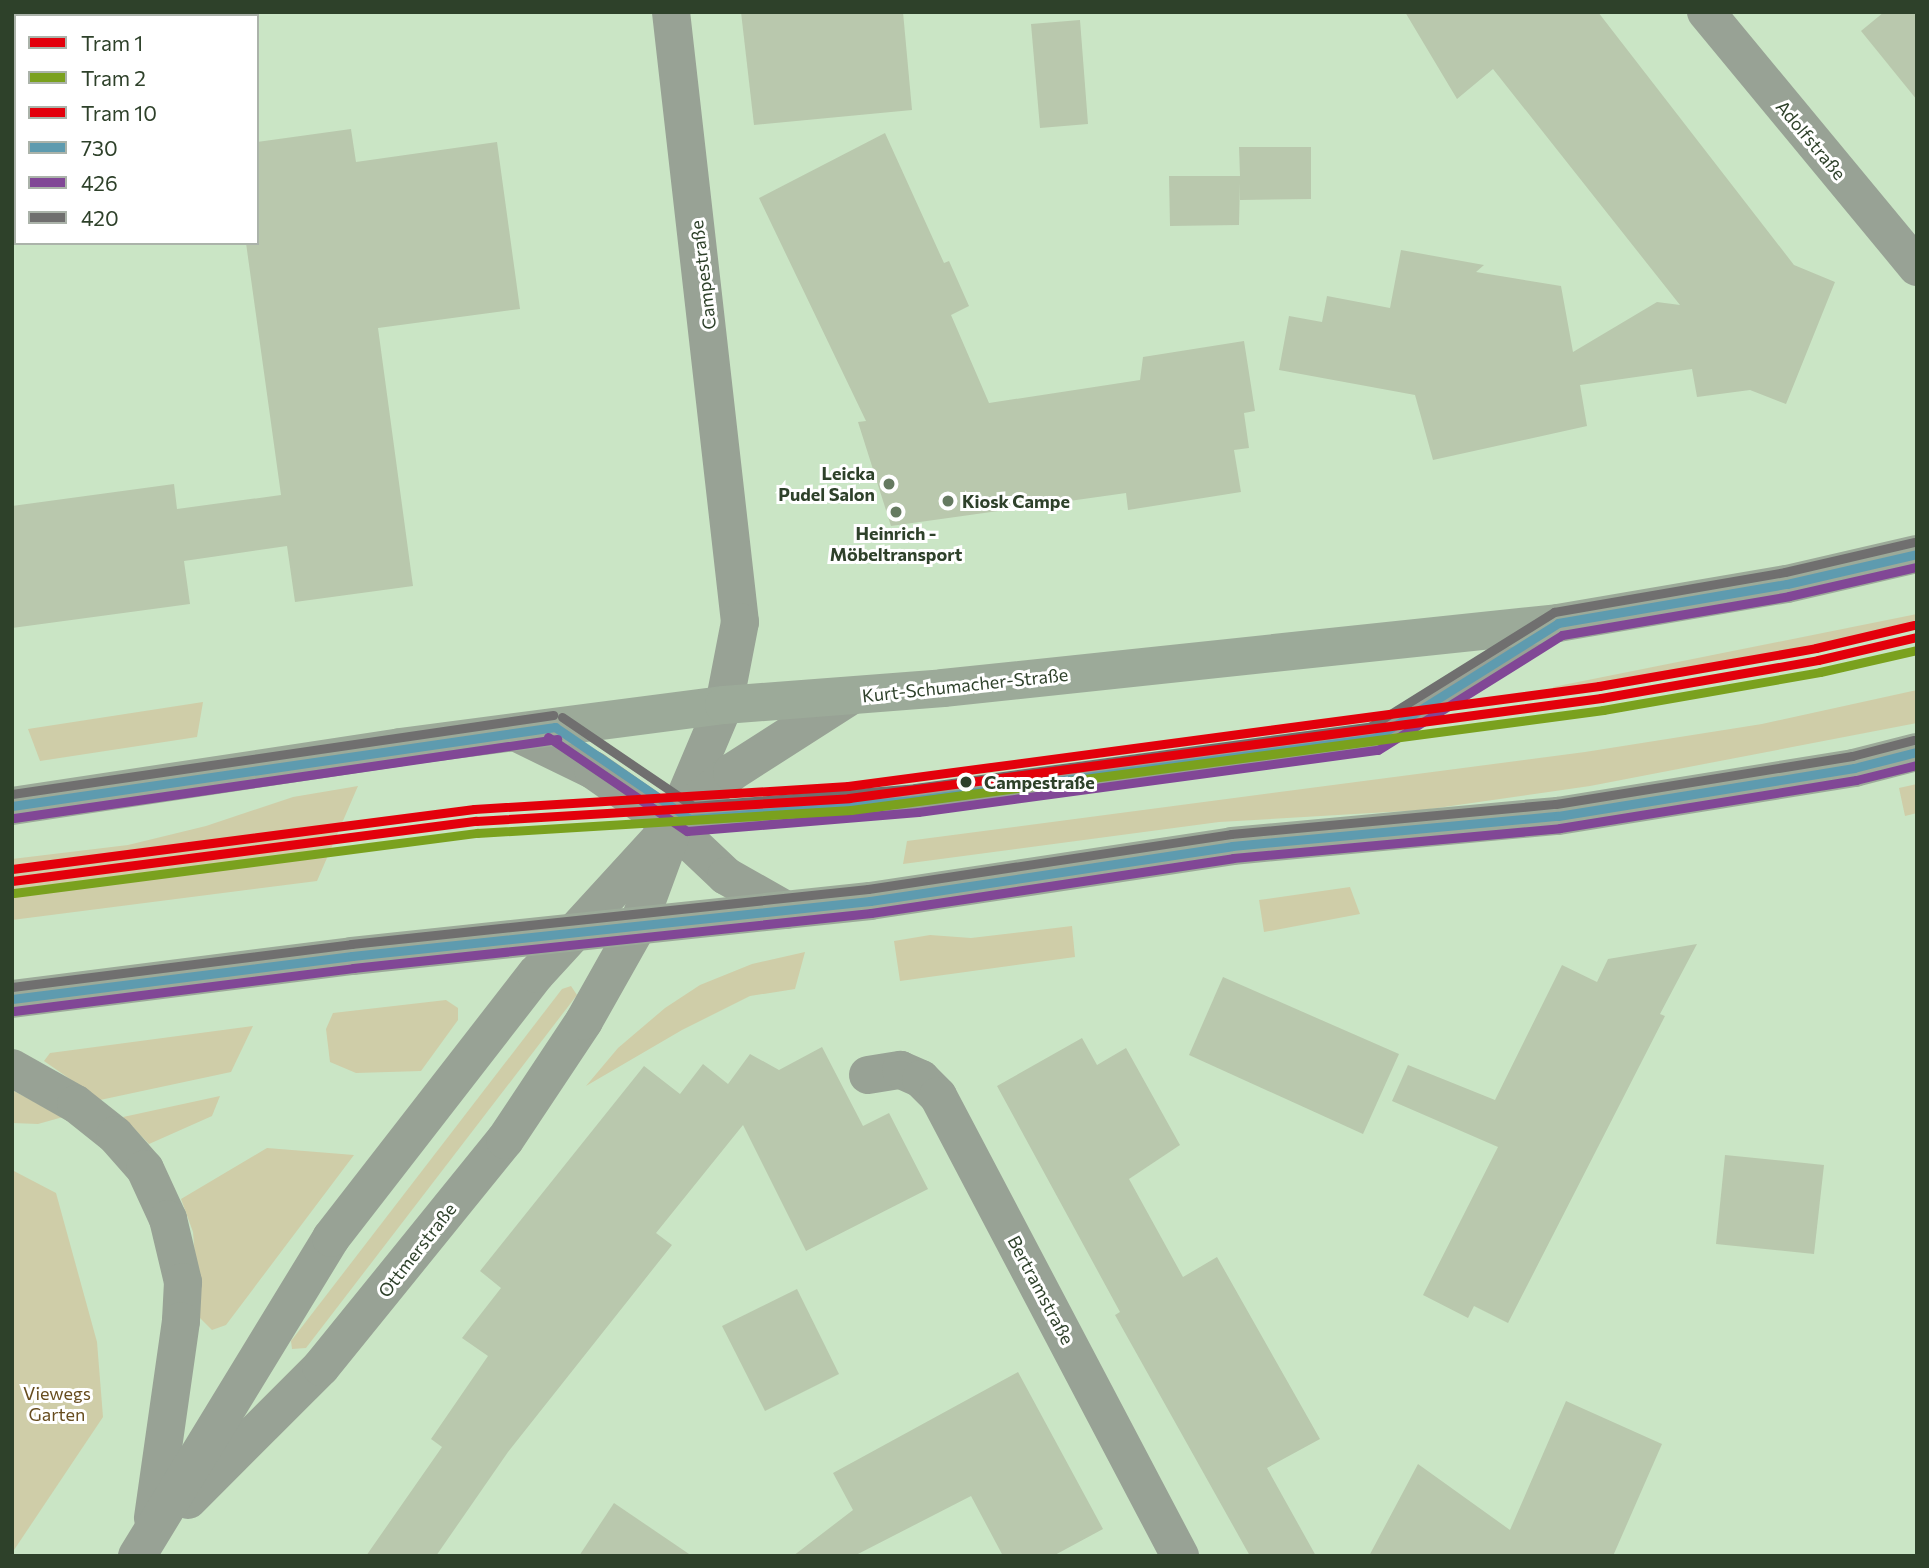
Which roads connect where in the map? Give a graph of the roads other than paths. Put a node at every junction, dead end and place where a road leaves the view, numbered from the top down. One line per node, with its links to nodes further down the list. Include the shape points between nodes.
1 (671, 12): 7 (street, Campestraße, via 738,578 740,622)
2 (1706, 12): 3 (street, Adolfstraße)
3 (1917, 267)
4 (1917, 554): 5 (main road, Kurt-Schumacher-Straße, via 1787,584)
5 (1558, 623): 6 (main road, Kurt-Schumacher-Straße); 12 (lane, via 1375,738 916,800)
6 (849, 697): 7 (main road, Kurt-Schumacher-Straße); 12 (street, via 732,772)
7 (724, 705): 8 (main road, Kurt-Schumacher-Straße); 12 (street, Campestraße)
8 (555, 727): 9 (main road, Kurt-Schumacher-Straße); 12 (lane)
9 (517, 733): 11 (main road, Kurt-Schumacher-Straße); 12 (street)
10 (1917, 752): 13 (main road, via 1854,768 1558,816 1232,846)
11 (12, 806)
12 (679, 817): 13 (street, via 726,876); 14 (street, Ottmerstraße); 15 (street)
13 (786, 910): 14 (main road)
14 (638, 925): 15 (main road); 19 (street, Ottmerstraße, via 535,1097 388,1288 321,1367)
15 (574, 932): 16 (main road); 19 (street, via 331,1238)
16 (12, 999)
17 (12, 1068): 19 (street, via 76,1104 134,1154 160,1201 177,1249 183,1282 181,1321)
18 (868, 1075): 20 (street, Bertramstraße, via 901,1070 921,1079 939,1096)
19 (143, 1547)
20 (1180, 1556)

